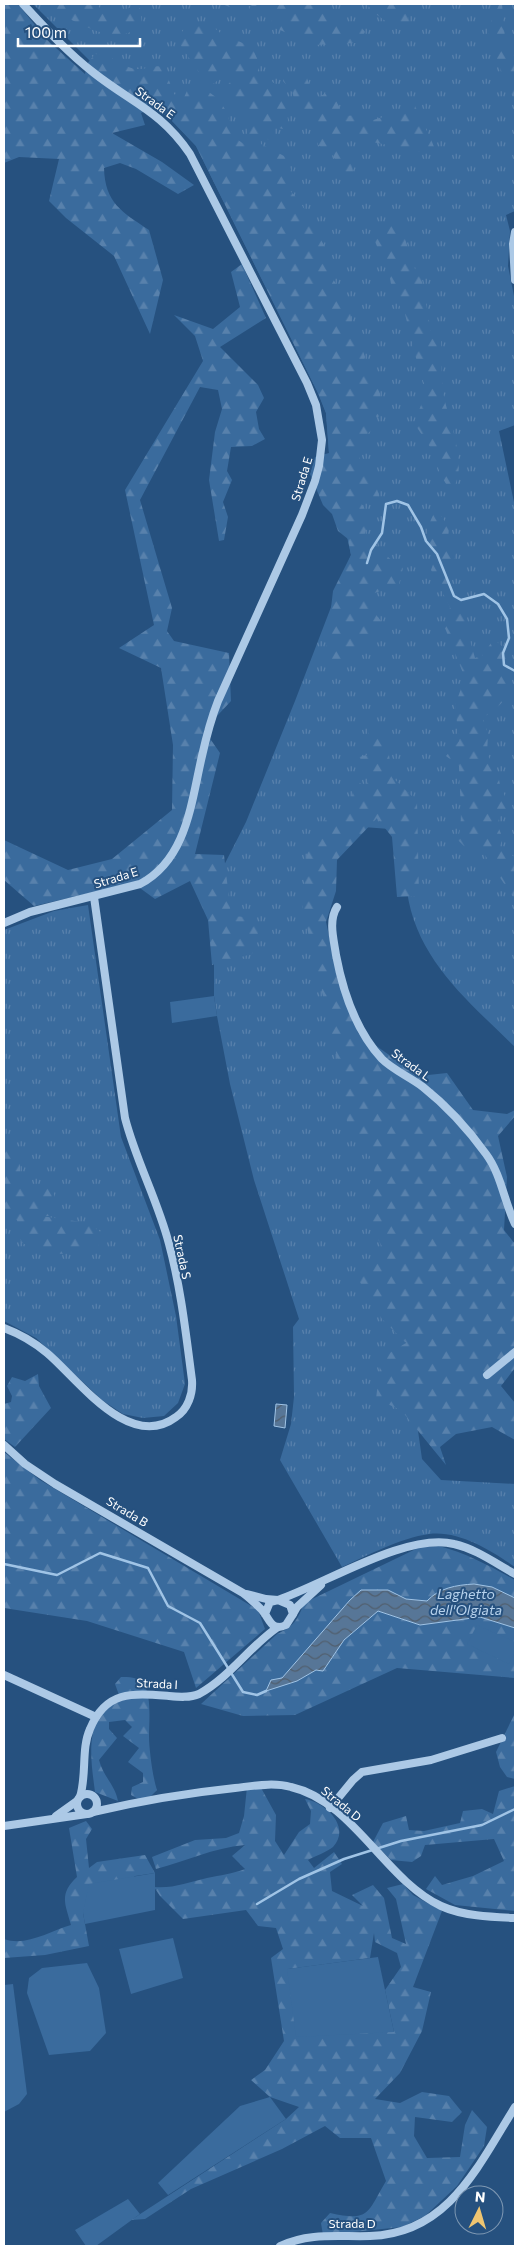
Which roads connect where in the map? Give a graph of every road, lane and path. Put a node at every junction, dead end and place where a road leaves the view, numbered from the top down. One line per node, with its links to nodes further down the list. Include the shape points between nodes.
1 (23, 4): 4 (street, Strada E, via 88,68 152,112 178,136 307,383 316,405 322,440 320,466 302,515 218,700 181,838 168,861 148,880 131,888)
2 (515, 232): 3 (street)
3 (515, 277)
4 (94, 897): 6 (street, Strada E, via 30,912); 8 (street, Strada S, via 124,1118 169,1244 192,1380 189,1401 178,1416 163,1424 146,1426 126,1421 99,1403 41,1348)
5 (337, 907): 7 (street, Strada L, via 332,917 336,952 354,1016 384,1060 428,1091 461,1123 484,1152 496,1172)
6 (4, 923)
7 (515, 1224)
8 (4, 1328)
9 (515, 1352): 10 (street)
10 (487, 1375)
11 (4, 1445): 14 (street, Strada B, via 55,1484)
12 (515, 1574): 13 (street, via 468,1548 432,1541 399,1548)
13 (329, 1579): 15 (street); 16 (street)
14 (243, 1593): 15 (street, Strada B); 17 (street, Strada B)
15 (278, 1600): 16 (street, via 290,1605); 17 (street, via 270,1602)
16 (293, 1614): 18 (street, via 290,1622)
17 (265, 1616): 18 (street, via 270,1624); 19 (street)
18 (278, 1627): 19 (street, Strada I)
19 (261, 1639): 21 (street, Strada I, via 216,1682 194,1696 120,1696 106,1705)
20 (4, 1675): 21 (street)
21 (96, 1718): 23 (street, Strada I, via 89,1731)
22 (502, 1738): 27 (street, via 431,1760 362,1772)
23 (85, 1772): 24 (street, Strada I); 25 (street, Strada I)
24 (95, 1798): 25 (street, via 85,1794); 26 (street, Strada D, via 108,1804); 28 (street, via 97,1806)
25 (78, 1799): 28 (street, via 78,1809); 29 (street, Strada D, via 62,1814)
26 (125, 1804): 27 (street, Strada D, via 275,1785 304,1791); 28 (street, Strada D)
27 (330, 1808): 31 (street, Strada D, via 413,1888 441,1906 465,1913)
28 (90, 1813): 29 (street, Strada D)
29 (35, 1822): 30 (street, Strada D)
30 (4, 1826)
31 (515, 1918)
32 (515, 2107): 33 (street, Strada D, via 469,2179 447,2206 417,2226)
33 (376, 2236): 34 (street, Strada D, via 314,2236); 35 (street)
34 (280, 2246)
35 (376, 2246)

